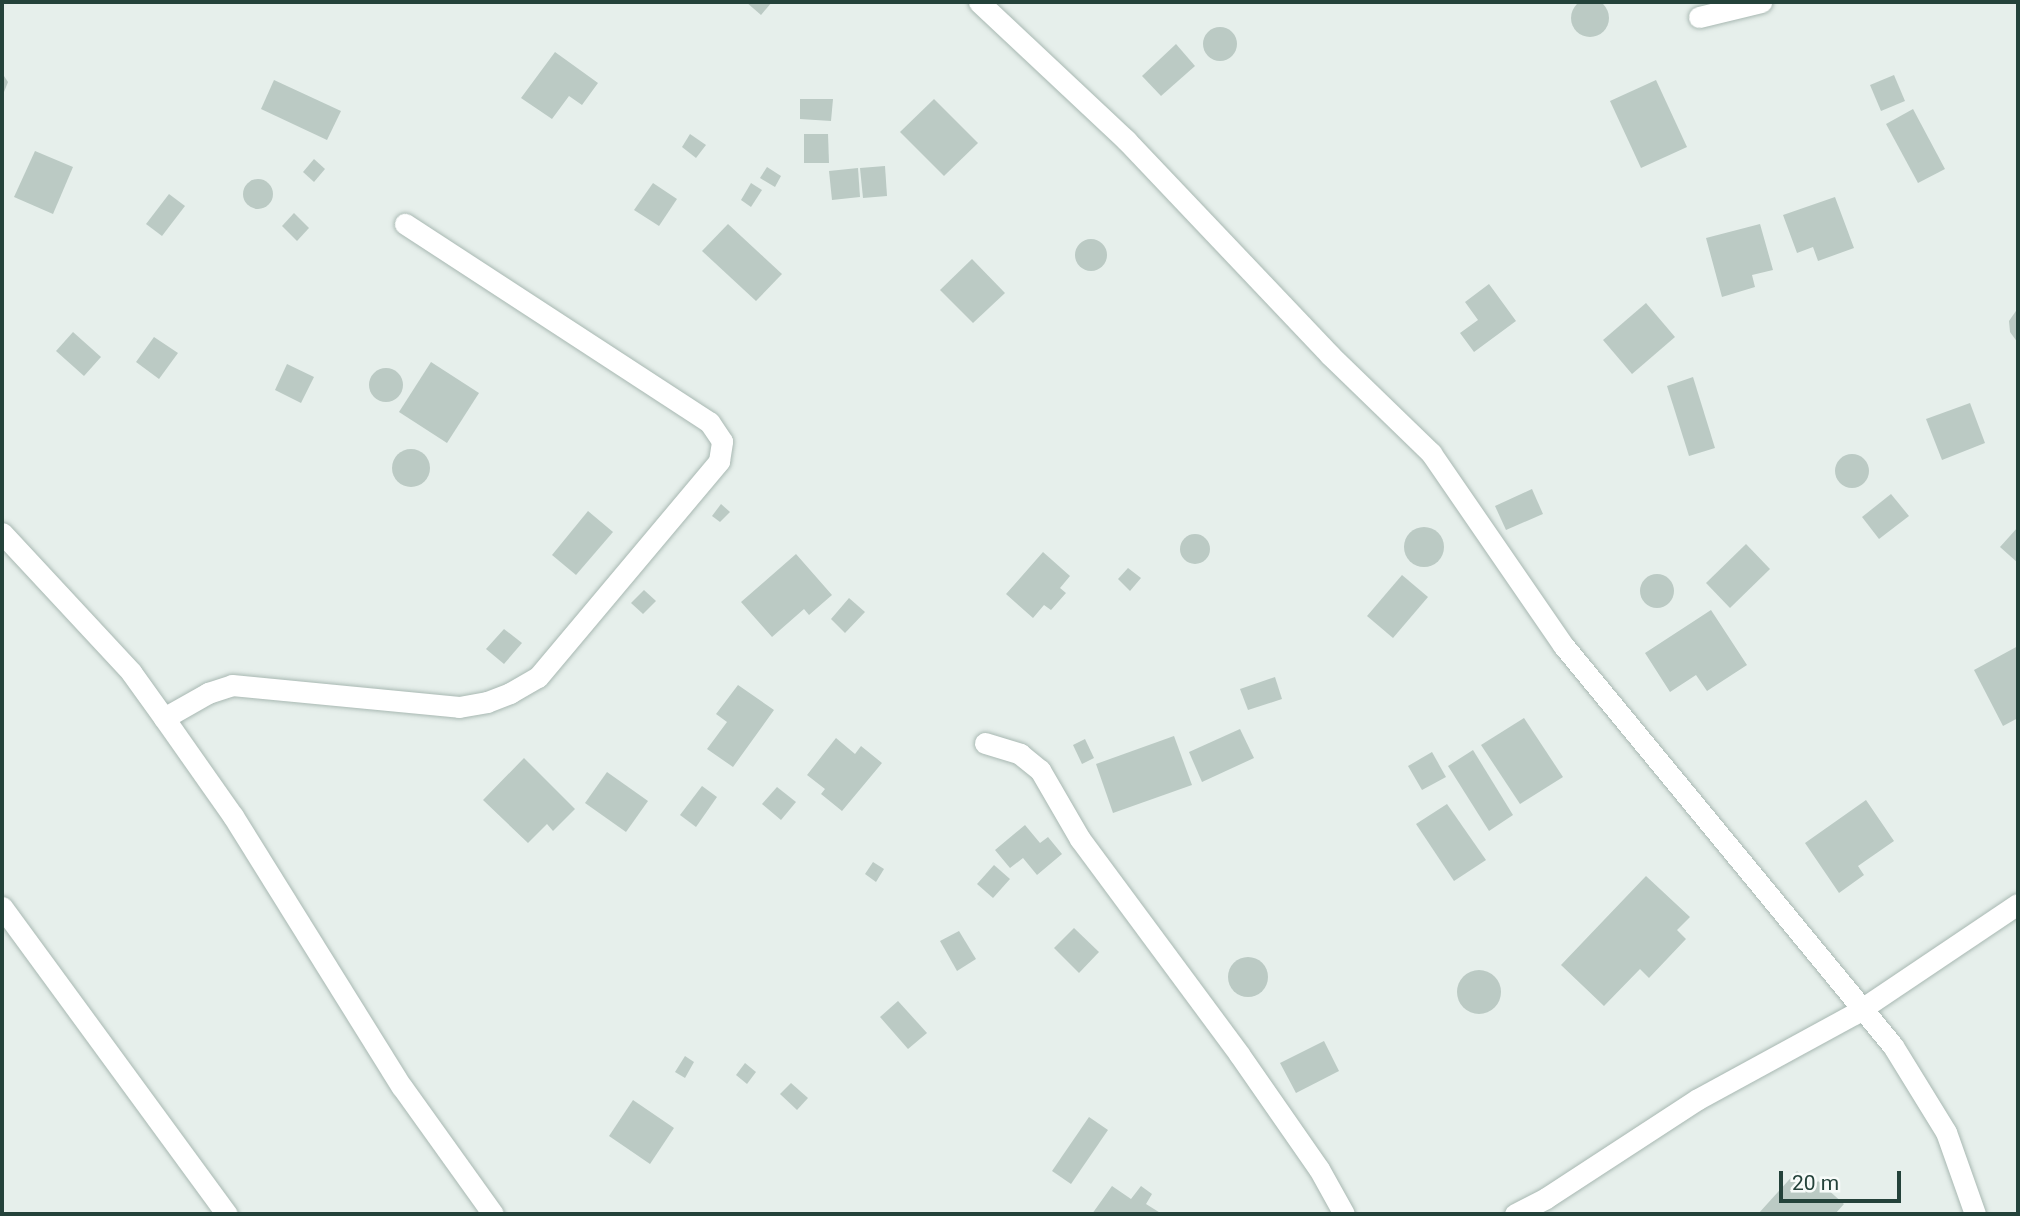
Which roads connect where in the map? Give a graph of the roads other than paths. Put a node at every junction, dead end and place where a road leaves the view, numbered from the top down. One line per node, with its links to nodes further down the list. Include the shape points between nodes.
1 (979, 2): 10 (street, via 1126,140 1330,355 1431,453 1563,645)
2 (1761, 2): 3 (street)
3 (1699, 17)
4 (405, 224): 6 (street, via 709,422 722,441 719,461 538,677 510,693 458,707 232,685)
5 (2, 533): 6 (street, via 131,673)
6 (164, 718): 12 (street, via 233,816 402,1087)
7 (985, 743): 13 (street, via 1020,754 1040,770 1080,839 1239,1054 1319,1169)
8 (2018, 904): 10 (street)
9 (2, 907): 11 (street)
10 (1864, 1007): 14 (street, via 1698,1099); 15 (street, via 1894,1046 1946,1132)
11 (227, 1214)
12 (493, 1214)
13 (1344, 1214)
14 (1515, 1214)
15 (1975, 1214)

